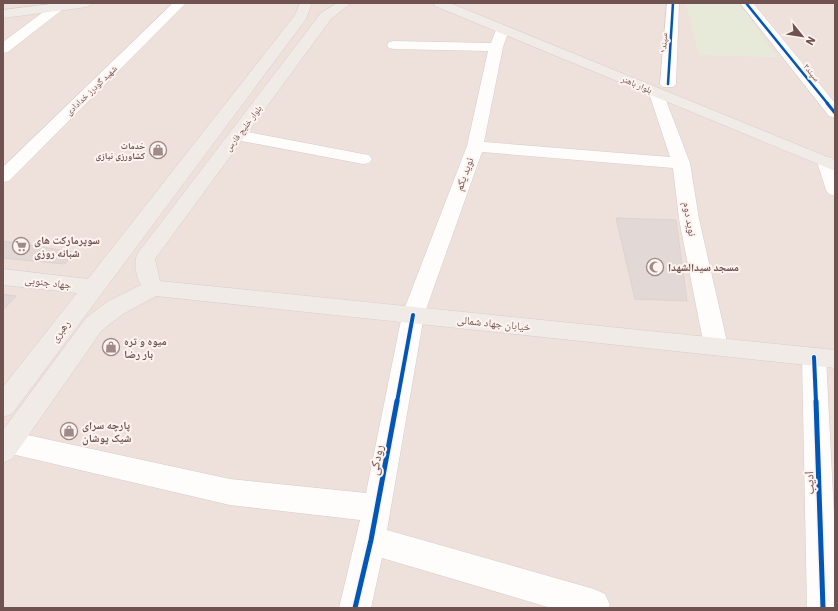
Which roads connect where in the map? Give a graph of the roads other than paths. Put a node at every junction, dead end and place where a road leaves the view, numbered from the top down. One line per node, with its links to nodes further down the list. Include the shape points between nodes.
1 (16, 3): 10 (main road)
2 (87, 3): 11 (main road)
3 (180, 3): 24 (street, شهید گودرز خدادادی)
4 (306, 3): 27 (main road, رهبری, via 301,16)
5 (345, 3): 19 (main road, بلوار خلیج فارس, via 326,16)
6 (463, 3): 17 (main road, بلوار باهنر)
7 (673, 3): 17 (street, سپند۱)
8 (746, 3): 18 (street, سپند۲)
9 (446, 4): 13 (main road, بلوار باهنر)
10 (3, 5)
11 (58, 7): 12 (main road); 16 (street)
12 (3, 14)
13 (502, 30): 15 (street, نوید یکم); 17 (main road, بلوار باهنر)
14 (394, 45): 15 (street)
15 (496, 47): 20 (street, نوید یکم)
16 (3, 48)
17 (663, 88): 22 (main road, بلوار باهنر); 23 (street, نوید دوم)
18 (835, 113)
19 (237, 135): 21 (street); 28 (main road, بلوار خلیج فارس, via 145,258 148,279)
20 (475, 146): 23 (street); 29 (street, نوید یکم)
21 (363, 159)
22 (832, 160): 25 (street)
23 (681, 163): 31 (street, نوید دوم, via 689,219)
24 (3, 177)
25 (835, 190)
26 (3, 276): 27 (main road, جهاد جنوبی)
27 (93, 287): 30 (main road, رهبری)
28 (153, 288): 29 (main road, خیابان جهاد شمالی); 32 (main road, via 94,324)
29 (413, 315): 31 (main road, خیابان جهاد شمالی); 36 (street, رودکی)
30 (50, 346): 32 (main road); 34 (main road, رهبری)
31 (716, 346): 33 (main road, خیابان جهاد شمالی)
32 (77, 350): 35 (main road)
33 (825, 358): 40 (street, ادیب)
34 (3, 406)
35 (6, 447): 36 (street, via 230,492)
36 (377, 508): 37 (street, رودکی)
37 (371, 540): 38 (street); 39 (street, رودکی)
38 (594, 605)
39 (355, 608)
40 (824, 608)

